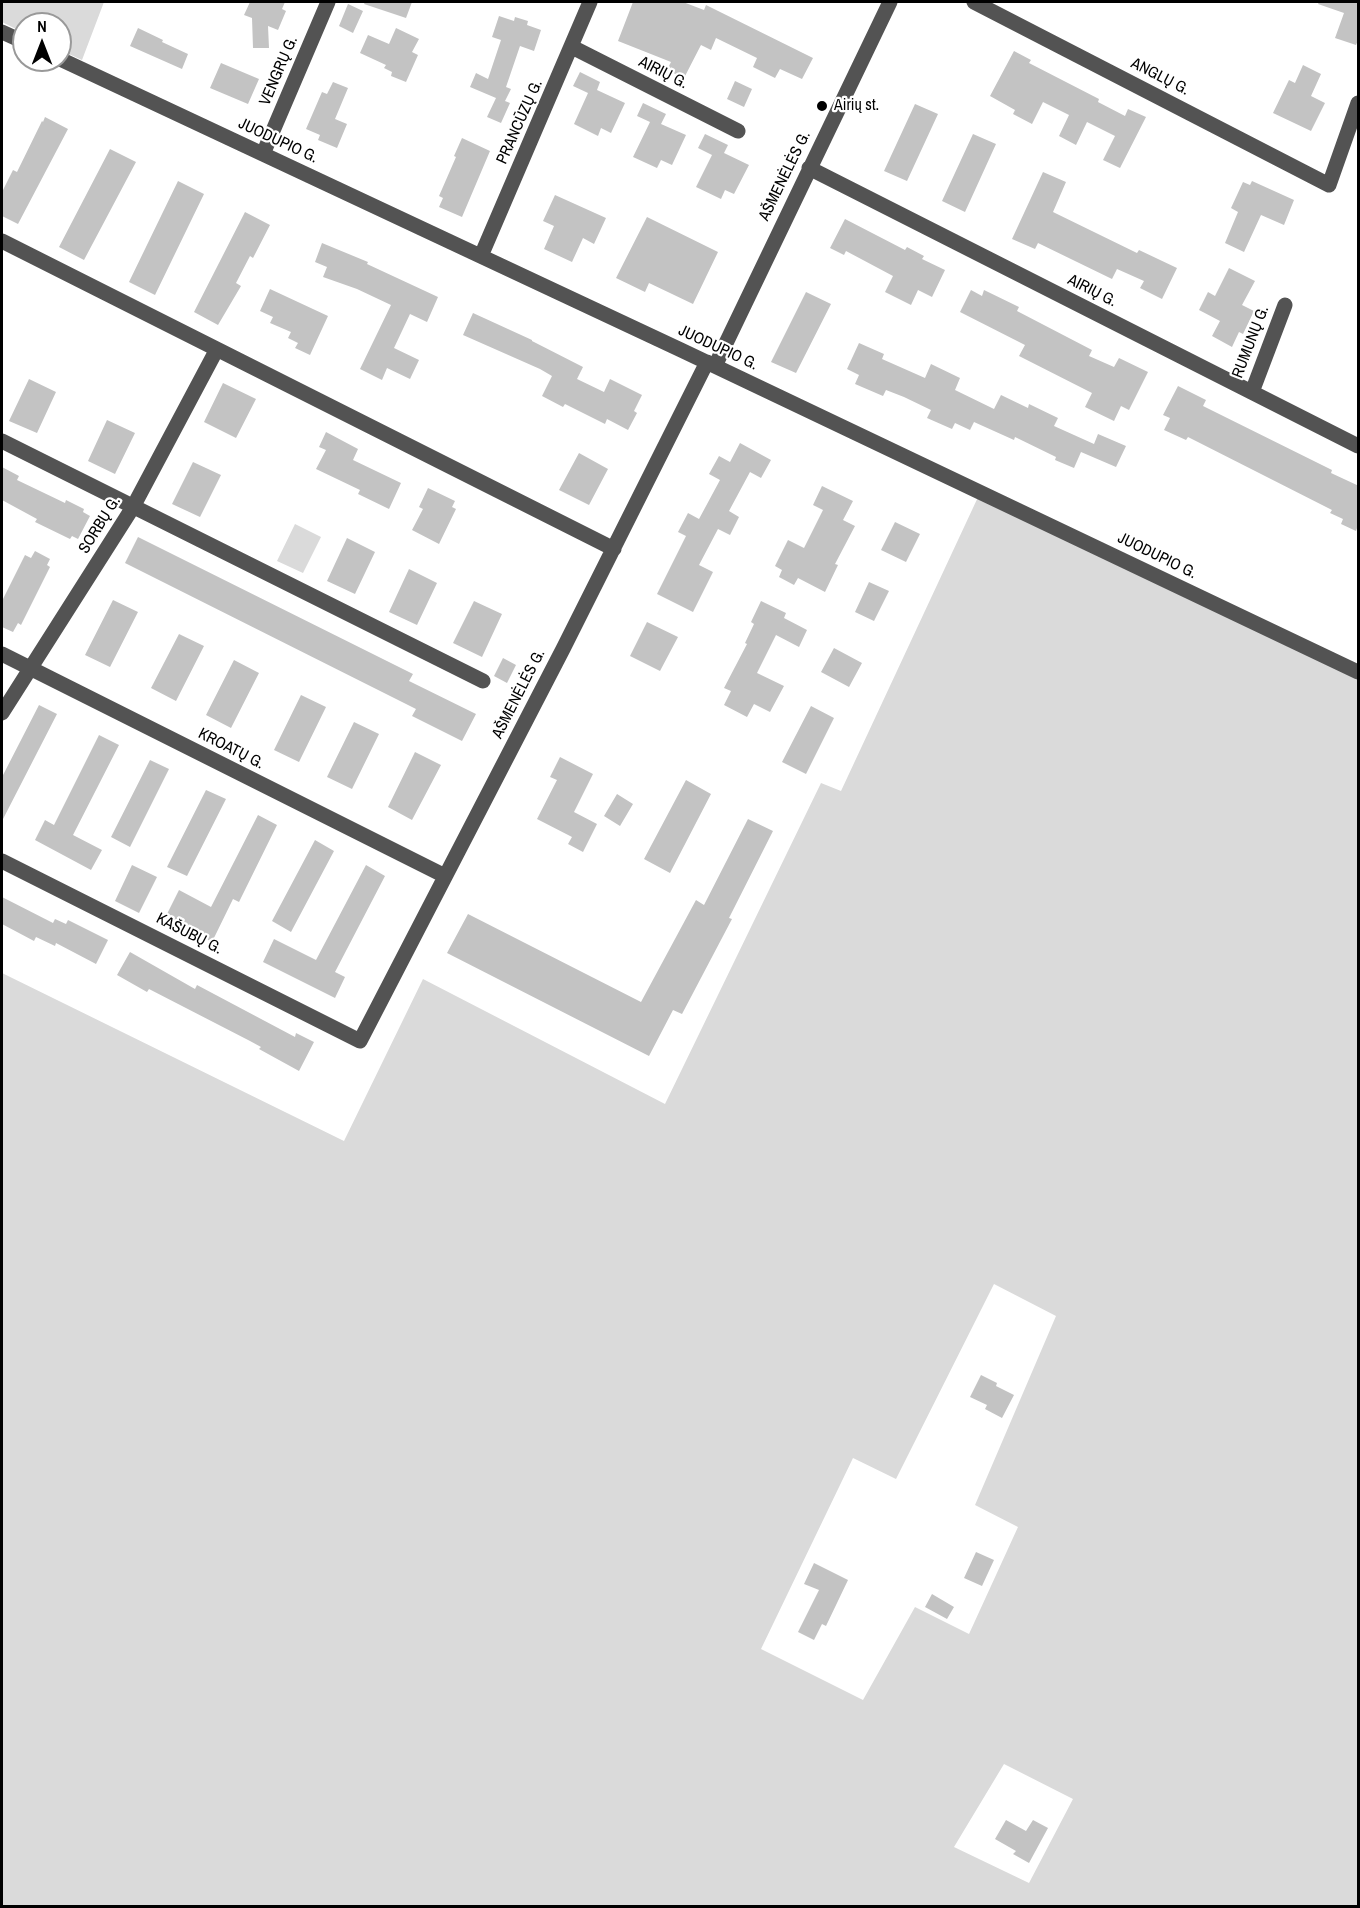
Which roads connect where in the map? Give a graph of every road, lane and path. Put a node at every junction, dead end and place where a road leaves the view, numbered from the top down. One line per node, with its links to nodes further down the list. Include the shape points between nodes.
1 (328, 2): 9 (street, VENGRŲ G.)
2 (590, 2): 5 (street, PRANCŪZŲ G.)
3 (890, 2): 10 (street, AŠMENĖLĖS G.)
4 (975, 2): 7 (street, ANGLŲ G., via 1329,185)
5 (572, 47): 8 (street, AIRIŲ G.); 12 (street, PRANCŪZŲ G.)
6 (72, 65): 9 (street, JUODUPIO G.)
7 (1359, 103)
8 (738, 131)
9 (263, 154): 12 (street, JUODUPIO G.)
10 (808, 168): 15 (street, AŠMENĖLĖS G.); 16 (street, AIRIŲ G.)
11 (2, 241): 14 (street)
12 (481, 256): 15 (street, JUODUPIO G.)
13 (1285, 305): 16 (street, RUMUNŲ G.)
14 (217, 350): 19 (street, SORBŲ G.); 20 (street)
15 (711, 364): 20 (street, AŠMENĖLĖS G.); 23 (street, JUODUPIO G.)
16 (1252, 392): 18 (street, AIRIŲ G.)
17 (2, 441): 19 (street)
18 (1359, 447)
19 (133, 507): 22 (street, SORBŲ G.); 24 (street)
20 (614, 549): 27 (street, AŠMENĖLĖS G.)
21 (2, 654): 22 (street, KROATŲ G.)
22 (30, 668): 25 (street, SORBŲ G.); 27 (street, KROATŲ G.)
23 (1359, 672)
24 (483, 681)
25 (2, 713)
26 (2, 861): 28 (street, KAŠUBŲ G.)
27 (445, 876): 28 (street, AŠMENĖLĖS G.)
28 (360, 1041)

